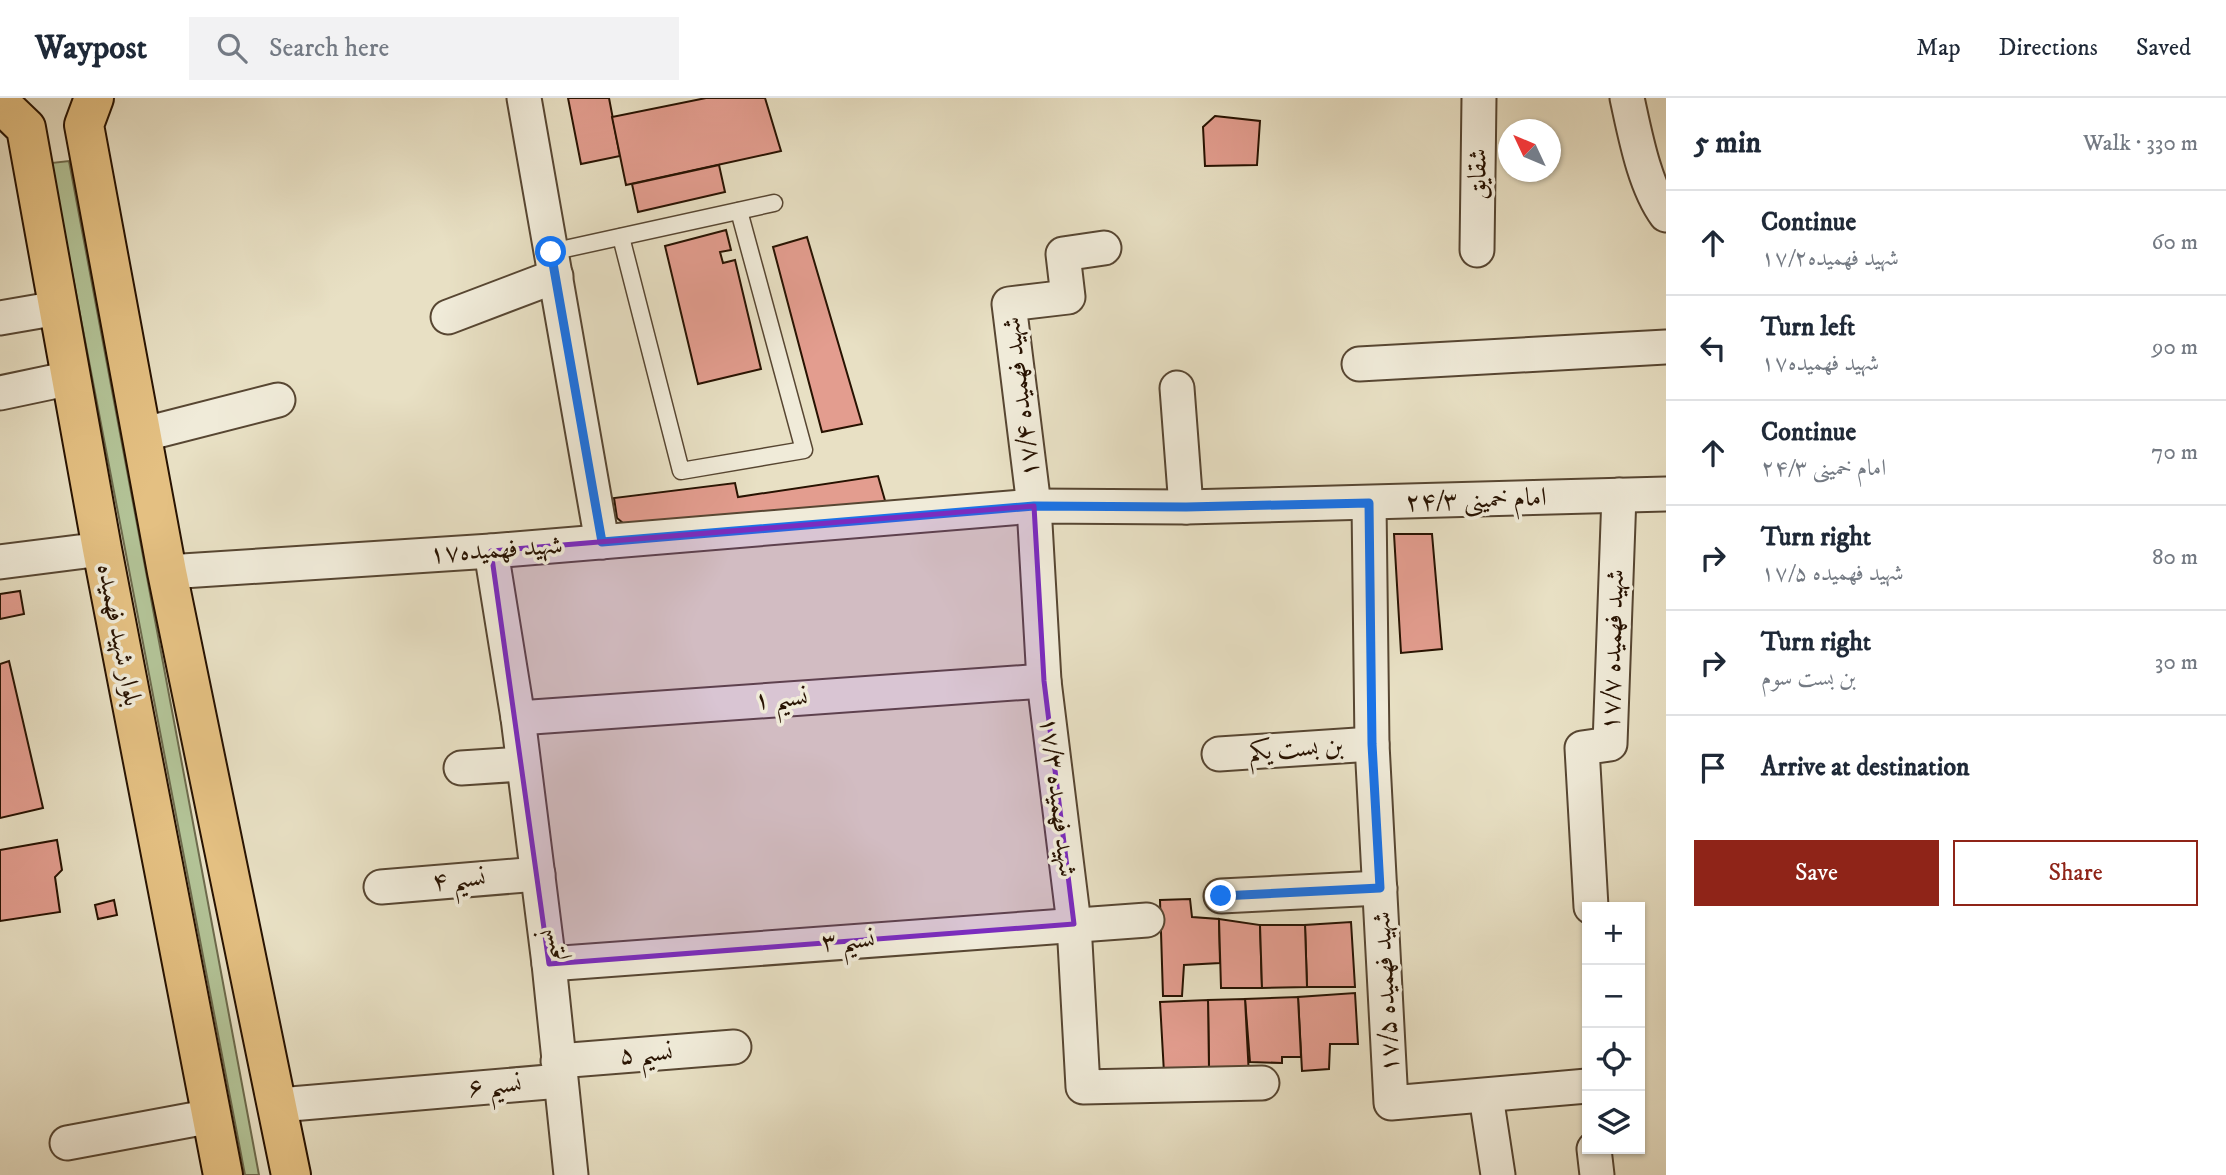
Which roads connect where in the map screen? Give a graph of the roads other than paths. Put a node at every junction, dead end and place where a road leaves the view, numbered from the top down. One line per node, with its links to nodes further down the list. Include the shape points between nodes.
1 (94, 98): 22 (main road, via 84,125)
2 (524, 98): 12 (street)
3 (1479, 98): 11 (street, شقایق)
4 (1627, 98): 8 (street, via 1657,202)
5 (0, 103): 13 (main road, بلوار شهید فهمیده, via 26,128)
6 (774, 203): 7 (lane)
7 (739, 211): 9 (lane); 9 (lane, via 804,450 681,471)
8 (1666, 215)
9 (621, 237): 12 (lane)
10 (1104, 248): 26 (street, شهید فهمیده ۱۷/۴, via 1063,254 1068,297 1009,304)
11 (1477, 250)
12 (554, 264): 14 (street); 28 (street)
13 (58, 308): 15 (street); 18 (main road, بلوار شهید فهمیده)
14 (448, 317)
15 (0, 318)
16 (1666, 347): 17 (street)
17 (1359, 364)
18 (71, 378): 20 (street); 29 (main road, بلوار شهید فهمیده)
19 (1177, 388): 27 (street)
20 (0, 393)
21 (278, 400): 22 (street)
22 (141, 435): 32 (main road)
23 (1666, 494): 24 (street, امام خمینی ۲۴/۳)
24 (1619, 495): 25 (street, امام خمینی ۲۴/۳); 43 (street, شهید فهمیده ۱۷/۷, via 1610,744 1582,748)
25 (1369, 503): 27 (street, امام خمینی ۲۴/۳); 35 (street, شهید فهمیده ۱۷/۵)
26 (1034, 506): 27 (street, امام خمینی ۲۴/۳); 28 (street, شهید فهمیده۱۷); 33 (street, شهید فهمیده ۱۷/۳)
27 (1186, 507)
28 (602, 542): 30 (street, شهید فهمیده۱۷)
29 (102, 549): 31 (street); 53 (main road, بلوار شهید فهمیده)
30 (491, 551): 32 (street, شهید فهمیده۱۷); 34 (street, نسیم)
31 (0, 562)
32 (167, 572): 52 (main road)
33 (1044, 681): 34 (street, نسیم ۱); 45 (street, شهید فهمیده ۱۷/۳)
34 (518, 718): 37 (street, نسیم)
35 (1372, 744): 36 (street, بن بست یکم); 41 (street, شهید فهمیده ۱۷/۵)
36 (1219, 754)
37 (523, 764): 38 (street); 39 (street, نسیم)
38 (461, 768)
39 (538, 874): 40 (street, نسیم ۴); 46 (street, نسیم)
40 (381, 887)
41 (1380, 888): 42 (street); 51 (street, شهید فهمیده ۱۷/۵, via 1391,1103)
42 (1221, 896)
43 (1591, 902)
44 (1147, 920): 45 (street, نسیم ۳)
45 (1074, 924): 46 (street, نسیم ۳); 49 (street, شهید فهمیده ۱۷/۳, via 1083,1087)
46 (549, 964): 48 (street, نسیم)
47 (734, 1047): 48 (street, نسیم ۵)
48 (559, 1071): 52 (street, نسیم ۶, via 431,1092); 58 (street, نسیم)
49 (1262, 1083)
50 (1582, 1089): 51 (street)
51 (1486, 1096): 59 (street)
52 (279, 1105): 57 (main road)
53 (212, 1116): 54 (street); 56 (main road, بلوار شهید فهمیده)
54 (67, 1143)
55 (1595, 1154): 60 (street)
56 (223, 1175)
57 (291, 1175)
58 (570, 1175)
59 (1498, 1175)
60 (1597, 1175)

